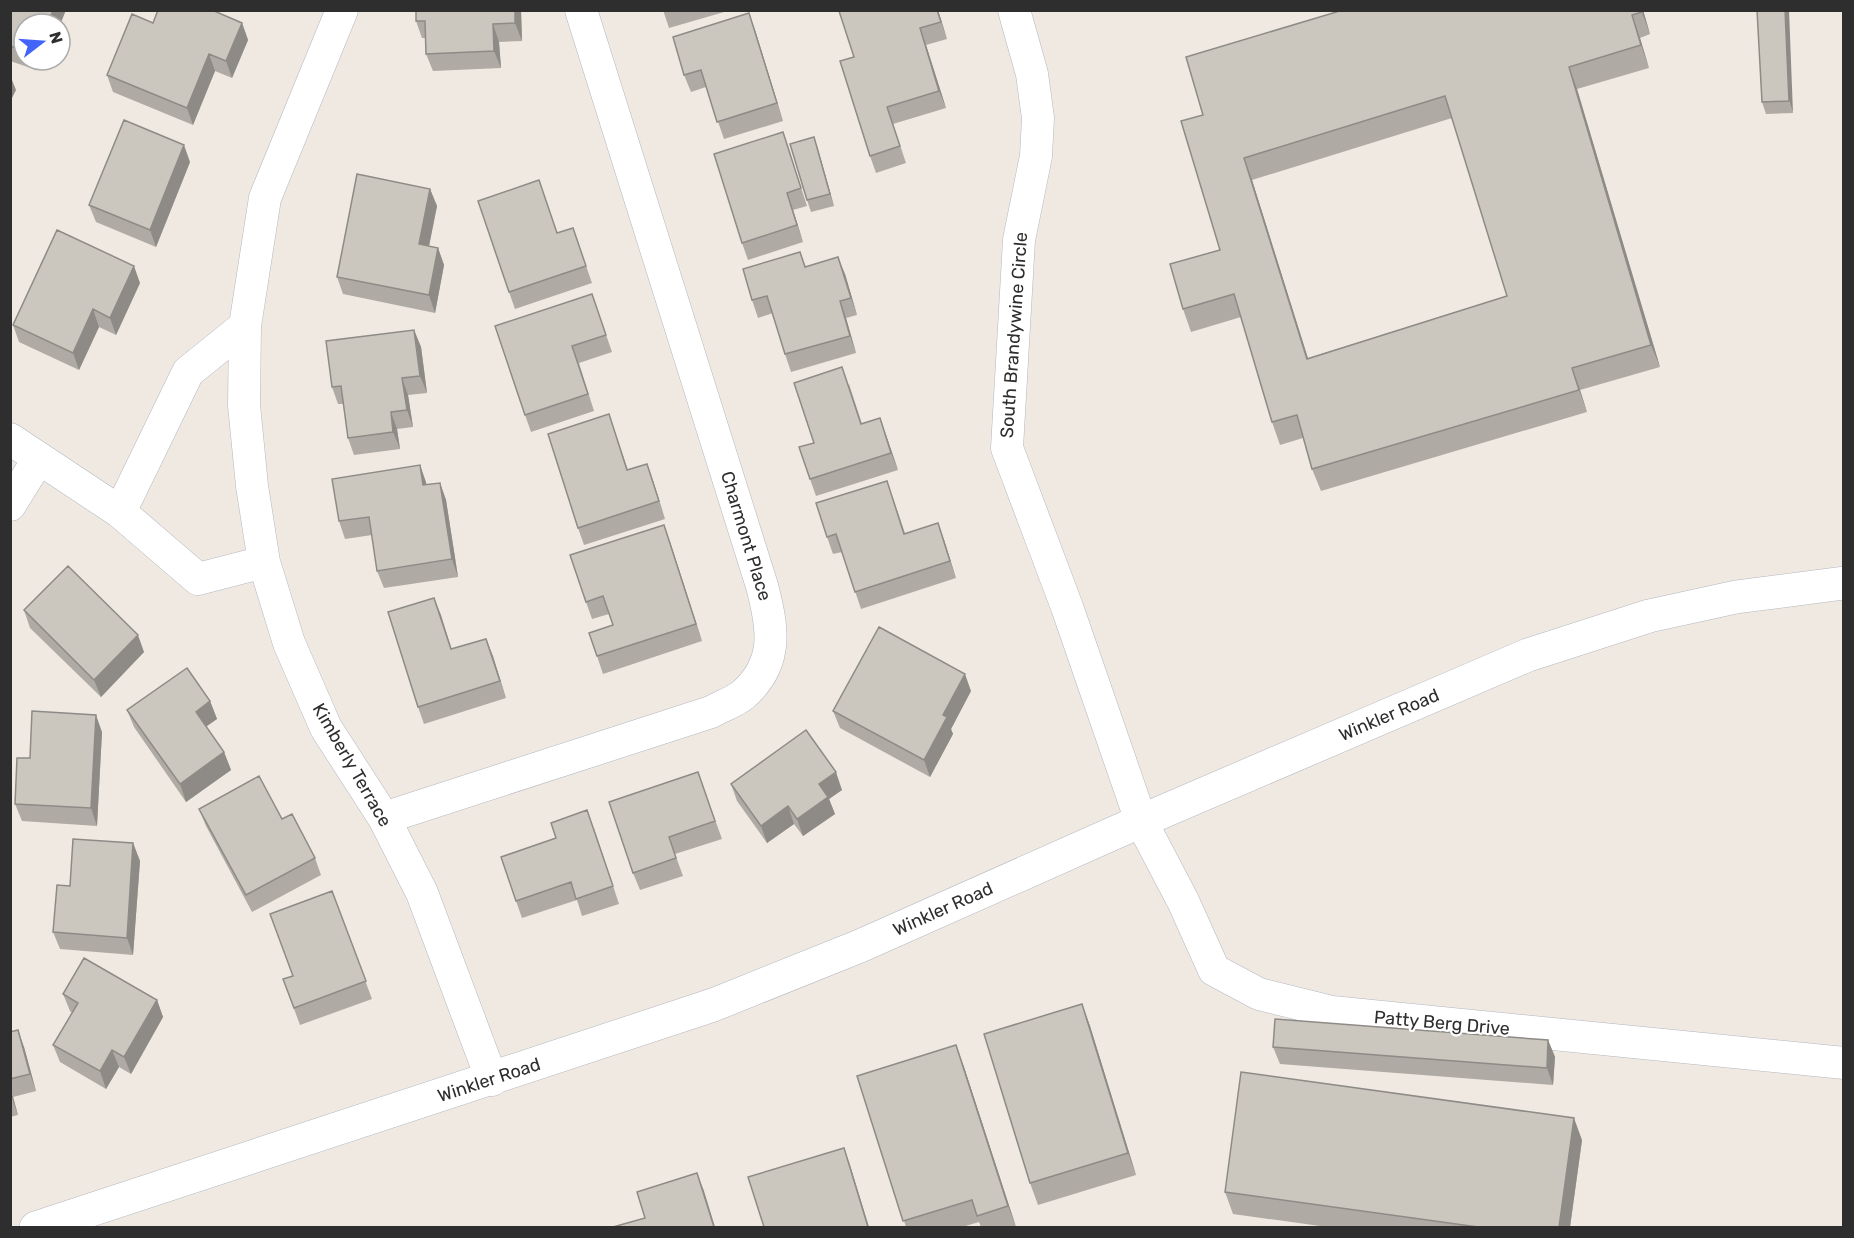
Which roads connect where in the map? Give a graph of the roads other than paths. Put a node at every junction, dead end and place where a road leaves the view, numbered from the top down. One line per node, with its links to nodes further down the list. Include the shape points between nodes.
1 (342, 10): 4 (street, Kimberly Terrace, via 265,198)
2 (581, 10): 11 (street, Charmont Place, via 762,586 772,624 767,664 743,695 711,712)
3 (1014, 10): 12 (street, South Brandywine Circle, via 1032,74 1038,118 1036,156 1019,240 1007,448 1067,607)
4 (244, 326): 8 (street, via 188,372); 9 (street, Kimberly Terrace, via 244,405)
5 (10, 439): 6 (street)
6 (39, 458): 7 (street); 8 (street)
7 (10, 505)
8 (120, 512): 9 (street, via 198,579)
9 (264, 562): 11 (street, Kimberly Terrace, via 289,643 326,728)
10 (1844, 583): 12 (street, Winkler Road, via 1736,597 1660,614 1528,655)
11 (384, 818): 14 (street, Kimberly Terrace, via 422,893)
12 (1140, 821): 13 (street, Patty Berg Drive, via 1214,970 1259,994 1332,1012); 14 (street, Winkler Road, via 861,946 713,1005)
13 (1844, 1063)
14 (492, 1080): 15 (street, Winkler Road)
15 (36, 1227)

